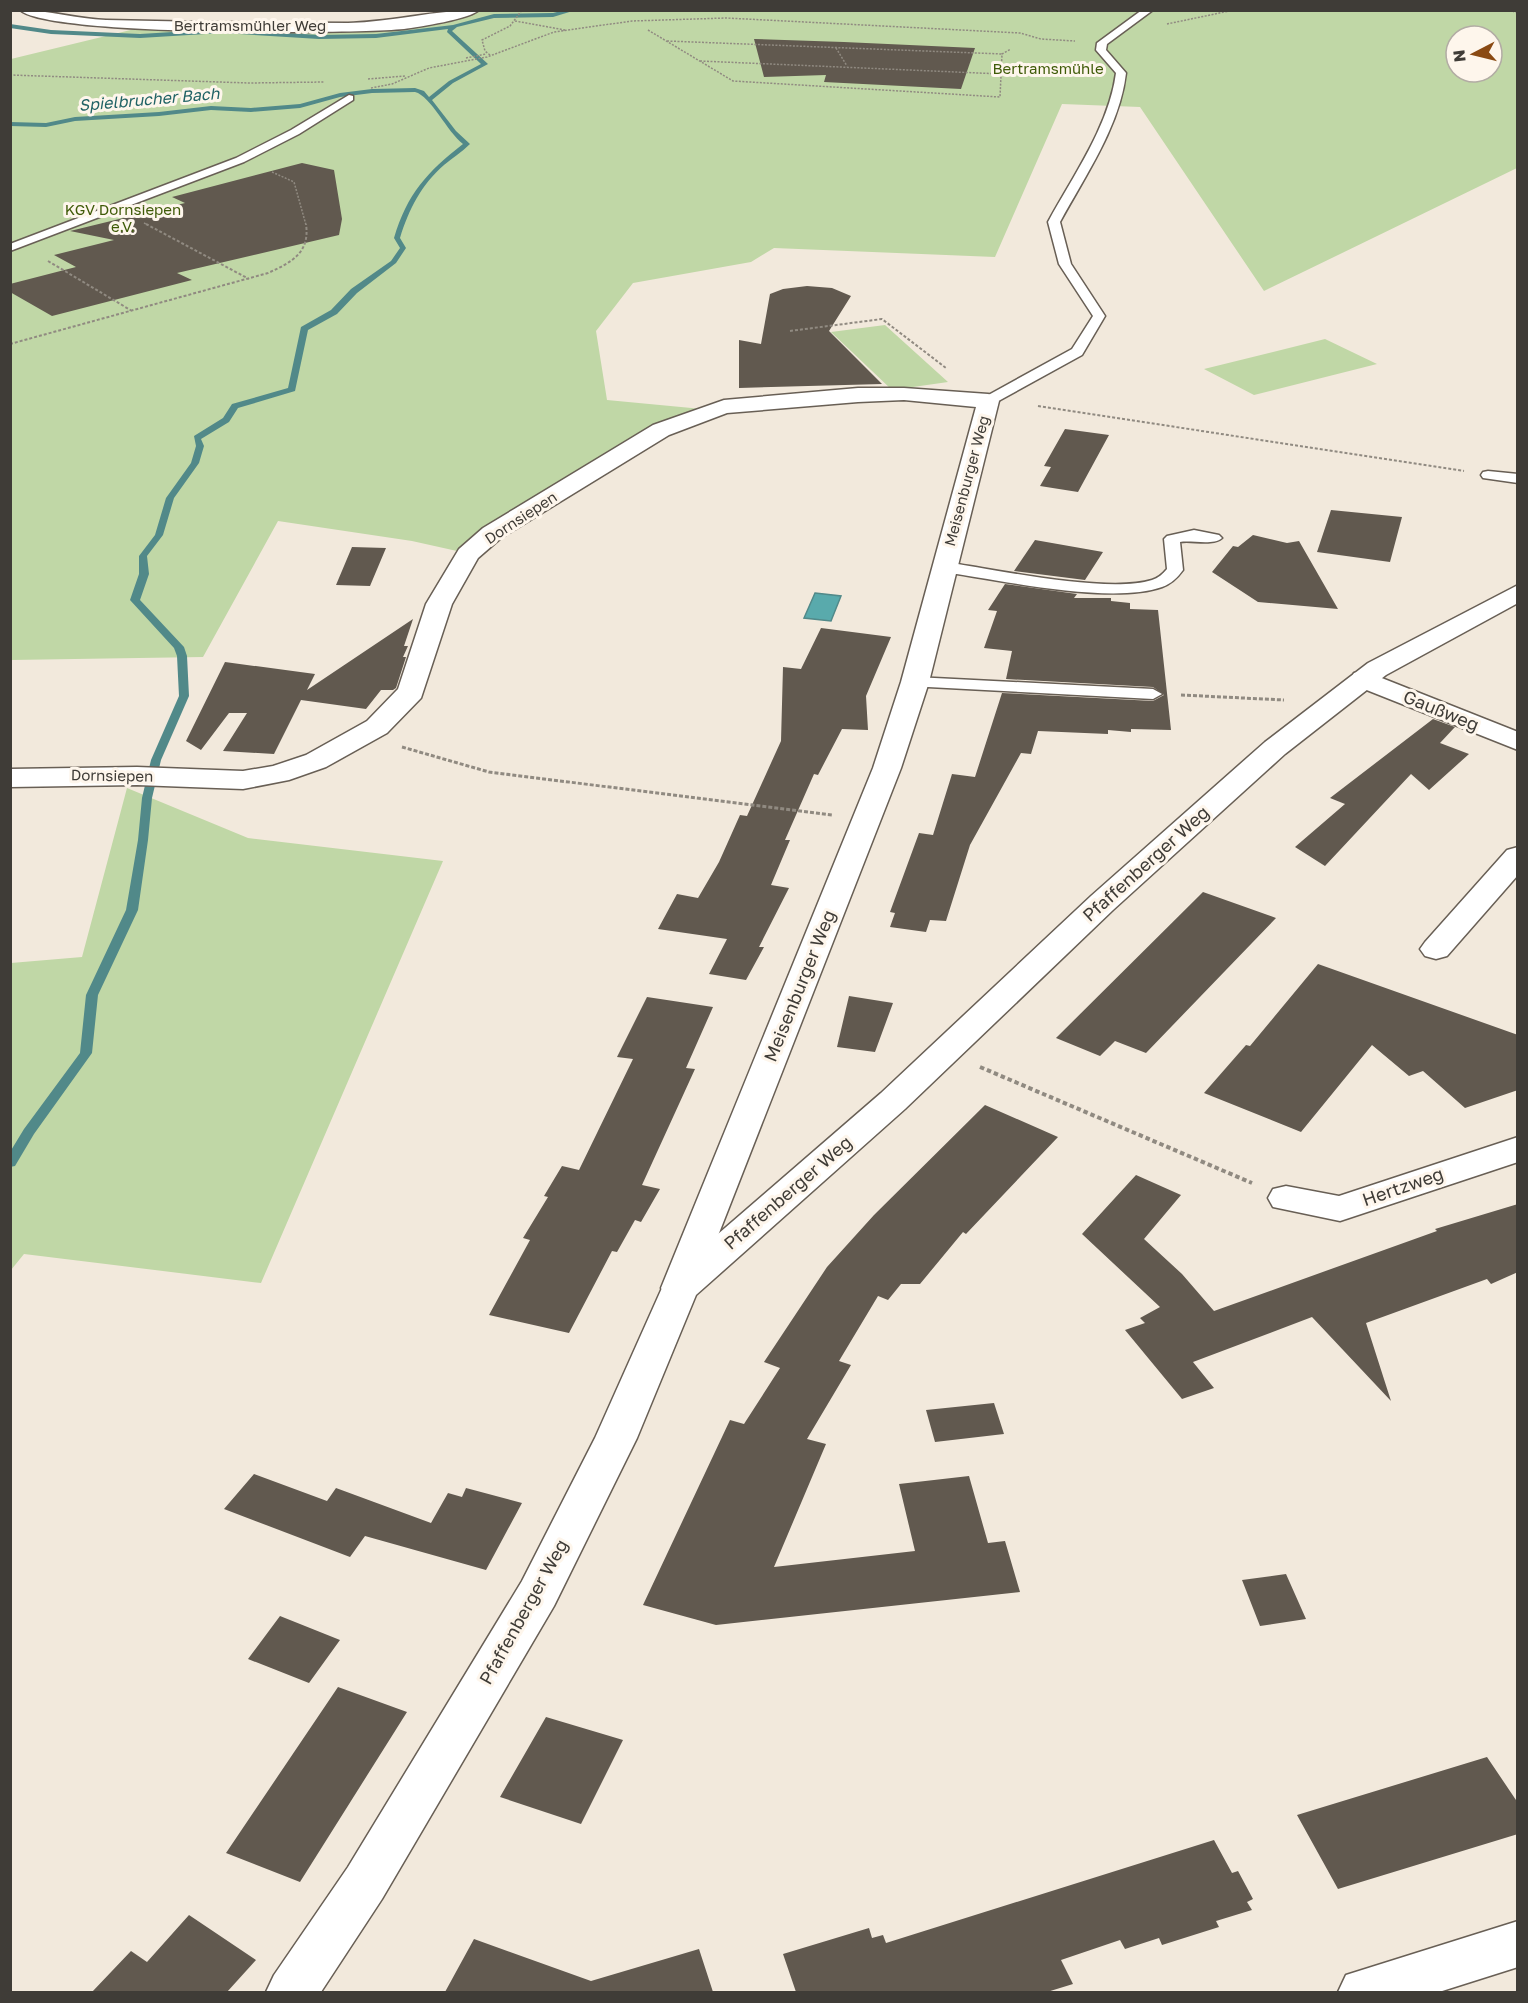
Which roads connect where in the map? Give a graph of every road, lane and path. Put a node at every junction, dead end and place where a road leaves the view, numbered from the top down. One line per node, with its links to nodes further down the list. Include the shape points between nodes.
1 (27, 10): 2 (street, Bertramsmühler Weg, via 48,17 103,24 350,27 406,24)
2 (472, 10)
3 (1149, 10): 11 (lane)
4 (1234, 10): 11 (path)
5 (1509, 10): 7 (path)
6 (522, 11): 8 (path)
7 (1518, 13)
8 (516, 20): 9 (path); 16 (path, via 483,40)
9 (572, 30): 11 (path, via 632,21 726,18 1020,33 1041,39); 16 (path, via 547,34)
10 (648, 30): 12 (path)
11 (1106, 39): 34 (lane, Meisenburger Weg, via 1101,50 1121,73 1121,81 1113,106 1054,222 1065,264 1099,316 1077,352)
12 (666, 41): 13 (path); 17 (path)
13 (836, 48): 15 (path); 19 (path)
14 (1011, 49): 15 (path)
15 (1002, 54): 20 (path)
16 (487, 55): 18 (path); 18 (path)
17 (698, 61): 19 (path); 20 (path, via 733,81 1000,97)
18 (457, 62): 22 (path)
19 (848, 67): 20 (path)
20 (1002, 74)
21 (10, 75): 24 (path)
22 (409, 76): 23 (path); 25 (path)
23 (358, 80)
24 (326, 82)
25 (365, 89)
26 (349, 98): 27 (lane)
27 (240, 160): 28 (lane); 30 (path, via 296,184 308,237 303,249 289,261)
28 (114, 208): 29 (lane); 30 (path)
29 (15, 246): 31 (path)
30 (249, 279): 31 (path)
31 (133, 311): 33 (path)
32 (790, 331): 34 (path, via 882,319)
33 (10, 344)
34 (988, 401): 35 (path); 38 (street, Meisenburger Weg); 44 (street, Dornsiepen, via 904,394 781,400 724,407 662,430 492,533 468,554 439,604 411,692)
35 (1488, 474): 36 (lane)
36 (1518, 479)
37 (1214, 538): 38 (lane, Meisenburger Weg, via 1173,538 1175,570 1156,585 1101,587)
38 (945, 567): 41 (street, Meisenburger Weg)
39 (1518, 592): 40 (street, Pfaffenberger Weg, via 1409,650)
40 (1364, 679): 43 (street, Pfaffenberger Weg); 45 (street, Gaußweg)
41 (915, 682): 42 (lane); 47 (street, Meisenburger Weg)
42 (1153, 694): 43 (path)
43 (1334, 702): 50 (street, Pfaffenberger Weg, via 1275,748 1169,842)
44 (364, 736): 46 (street, Dornsiepen, via 305,766 243,780 137,776); 47 (path, via 489,772)
45 (1518, 742)
46 (10, 778)
47 (866, 819): 53 (street, Meisenburger Weg)
48 (1518, 856): 49 (street)
49 (1436, 949)
50 (946, 1051): 52 (path); 53 (street, Pfaffenberger Weg)
51 (1518, 1149): 52 (street, Hertzweg, via 1340,1209)
52 (1286, 1198)
53 (680, 1288): 55 (street, Pfaffenberger Weg, via 616,1438 538,1593 365,1883)
54 (1518, 1944): 56 (street)
55 (292, 1992)
56 (1364, 1992)

